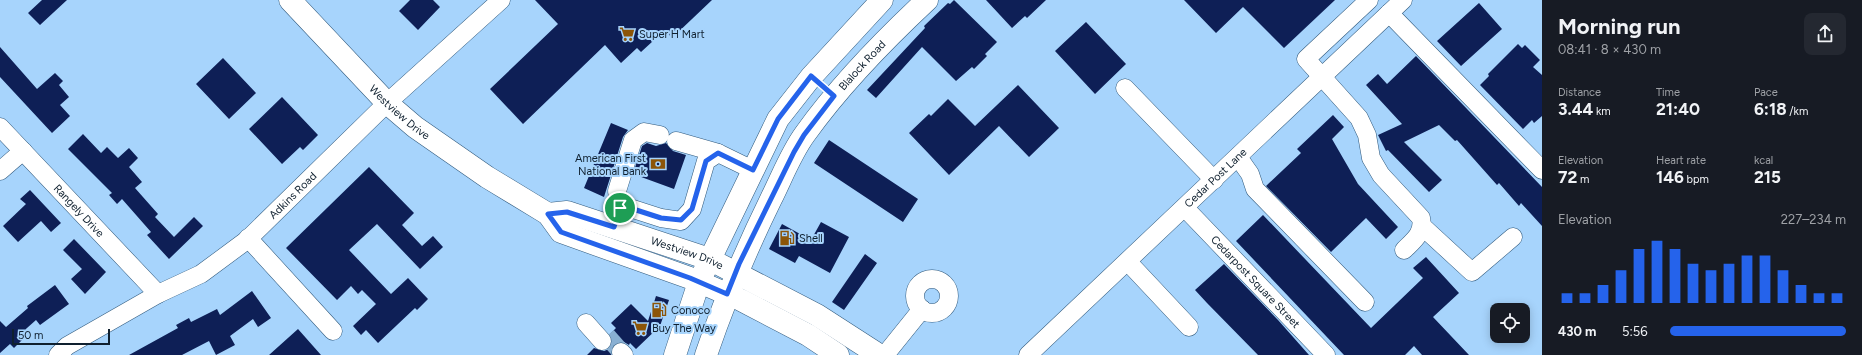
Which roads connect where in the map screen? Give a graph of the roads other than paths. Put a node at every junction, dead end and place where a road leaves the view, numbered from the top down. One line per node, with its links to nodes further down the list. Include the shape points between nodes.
1 (290, 0): 12 (main road, Westview Drive)
2 (501, 0): 12 (street, Adkins Road)
3 (882, 0): 8 (main road)
4 (927, 0): 11 (main road, Blalock Road, via 877,48)
5 (1369, 0): 9 (street, via 1306,59)
6 (1403, 0): 7 (street, Cedar Post Lane)
7 (1389, 13): 9 (street, Cedar Post Lane); 18 (street)
8 (811, 76): 11 (main road); 17 (main road, via 778,119)
9 (1321, 78): 16 (street, Cedar Post Lane); 24 (street, via 1359,118 1367,135 1371,158 1381,175 1421,218)
10 (1125, 88): 20 (street)
11 (834, 96): 30 (main road, Blalock Road, via 794,152)
12 (388, 103): 22 (main road, Westview Drive, via 415,127 487,178); 26 (street, Adkins Road)
13 (0, 127): 14 (street, Rangely Drive)
14 (23, 151): 19 (street); 32 (street, Rangely Drive)
15 (718, 153): 17 (street); 23 (street, via 706,161 692,209 681,220 661,218 630,208); 23 (street, via 644,132 633,140 617,191)
16 (1238, 157): 20 (street, Cedar Post Lane); 34 (street, via 1250,174 1256,189)
17 (753, 170): 28 (main road)
18 (1542, 170)
19 (0, 171)
20 (1214, 180): 21 (street, Cedar Post Lane)
21 (1185, 208): 29 (street, Cedar Post Lane); 45 (street, Cedarpost Square Street)
22 (548, 214): 23 (main road, Westview Drive, via 567,212); 31 (main road, Westview Drive, via 561,232)
23 (617, 218): 28 (main road, Westview Drive)
24 (1423, 227): 25 (street, via 1472,272); 27 (street)
25 (1513, 237)
26 (248, 238): 32 (street, Adkins Road, via 200,274); 37 (street)
27 (1404, 250)
28 (709, 259): 30 (main road, Westview Drive); 31 (main road)
29 (1128, 262): 36 (street); 44 (street, Cedar Post Lane)
30 (736, 273): 33 (main road, Blalock Road); 42 (main road, Westview Drive, via 817,315)
31 (699, 282): 33 (main road, Westview Drive); 39 (main road)
32 (158, 294): 38 (street, Adkins Road, via 67,346)
33 (727, 294): 40 (main road, Blalock Road); 41 (main road, Westview Drive, via 808,335)
34 (1365, 302)
35 (922, 309): 43 (street)
36 (1189, 327)
37 (333, 331)
38 (58, 355)
39 (675, 355)
40 (706, 355)
41 (838, 355)
42 (879, 355)
43 (885, 355)
44 (1028, 355)
45 (1326, 355)

